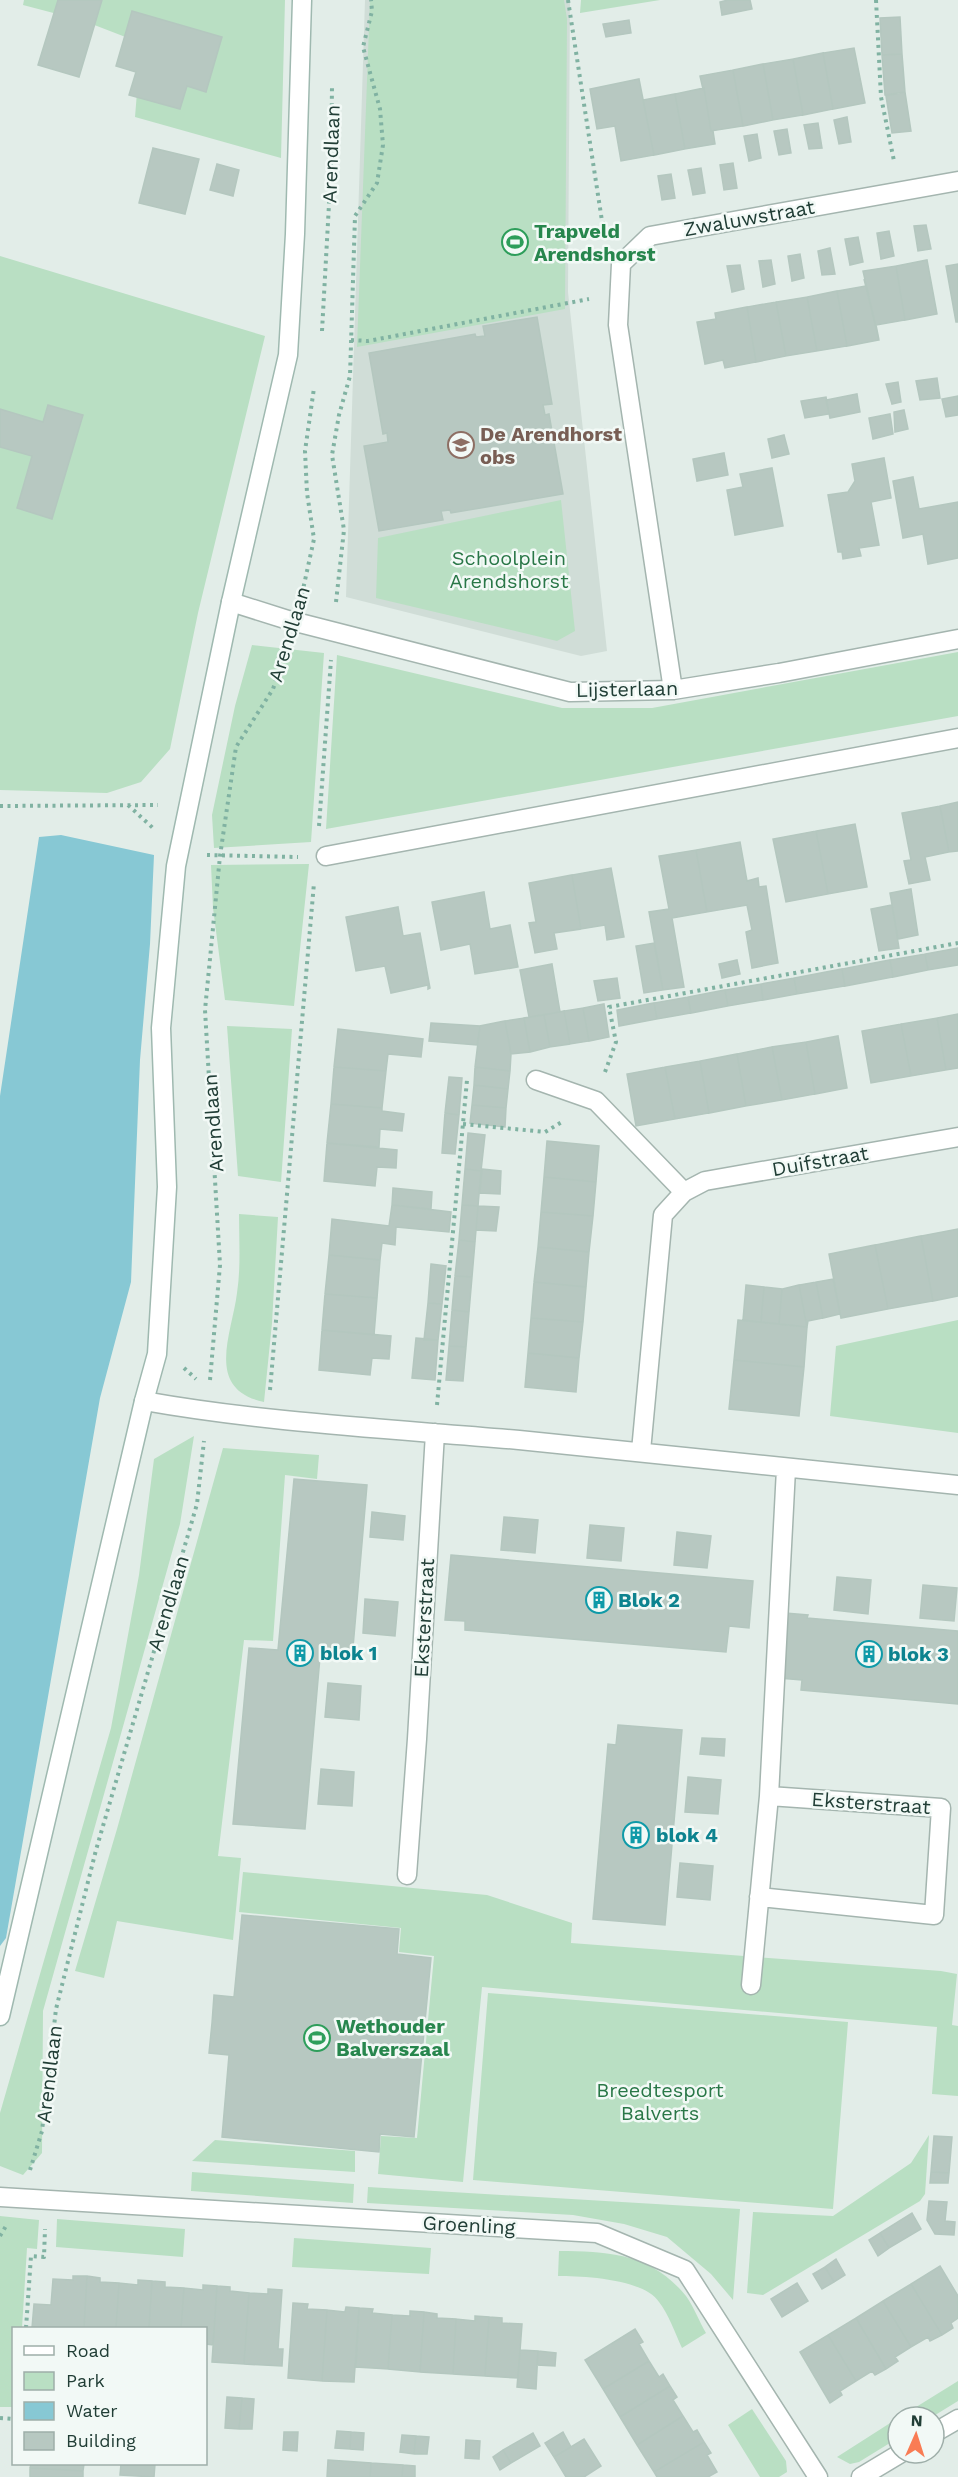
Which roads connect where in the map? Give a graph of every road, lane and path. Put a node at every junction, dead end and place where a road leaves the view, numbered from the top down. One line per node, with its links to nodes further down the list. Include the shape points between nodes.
1 (302, 0): 13 (street, Arendlaan, via 296,234 288,355)
2 (371, 0): 11 (path, via 363,47 380,109 383,145 377,183 355,216)
3 (568, 0): 8 (path, via 602,221)
4 (876, 0): 7 (path, via 881,97)
5 (333, 85): 10 (path, Arendlaan)
6 (958, 181): 7 (street, Zwaluwstraat)
7 (900, 191): 8 (street, Zwaluwstraat, via 650,236)
8 (621, 264): 9 (street)
9 (620, 293): 11 (path, via 368,341); 17 (street, via 618,325)
10 (321, 337)
11 (351, 340): 15 (path, via 350,376 332,455 344,530)
12 (315, 383): 14 (path, Arendlaan, via 305,450 314,540)
13 (231, 602): 14 (street, Lijsterlaan); 31 (street, Arendlaan, via 176,866 161,1028 167,1187 158,1354)
14 (296, 622): 15 (street, Lijsterlaan); 21 (path, Arendlaan, via 273,689 236,747)
15 (333, 632): 17 (street, Lijsterlaan, via 570,692); 22 (path)
16 (958, 639): 17 (street, Lijsterlaan)
17 (673, 690)
18 (958, 738): 22 (street)
19 (128, 805): 20 (path)
20 (0, 806)
21 (220, 856): 22 (path); 32 (path, Arendlaan, via 206,1010 220,1265)
22 (321, 857): 30 (path, via 306,951)
23 (958, 943): 26 (path, via 609,1007 616,1042)
24 (467, 1080): 27 (path)
25 (536, 1080): 26 (street)
26 (596, 1101): 27 (path, via 545,1132); 29 (street)
27 (463, 1124): 33 (path)
28 (958, 1137): 29 (street, Duifstraat, via 705,1181)
29 (684, 1192): 34 (street, Duifstraat, via 663,1215)
30 (270, 1394)
31 (144, 1401): 32 (street); 41 (street, Arendlaan)
32 (207, 1412): 33 (street); 43 (path, Arendlaan, via 197,1504 93,1861 56,2009 42,2131)
33 (435, 1433): 34 (street); 38 (street, Eksterstraat)
34 (641, 1452): 35 (street)
35 (786, 1469): 36 (street); 37 (street)
36 (958, 1485)
37 (769, 1796): 39 (street); 39 (street, Eksterstraat, via 941,1808 934,1915)
38 (407, 1875)
39 (759, 1897): 40 (street)
40 (751, 1985)
41 (0, 2016)
42 (0, 2198): 43 (street, Groenling)
43 (21, 2200): 44 (street, Groenling); 45 (path, Arendlaan)
44 (47, 2201): 46 (path, via 44,2257 31,2256); 48 (street, Groenling, via 597,2233 685,2270)
45 (0, 2236)
46 (26, 2327)
47 (886, 2462): 49 (street)
48 (818, 2477)
49 (861, 2477)

